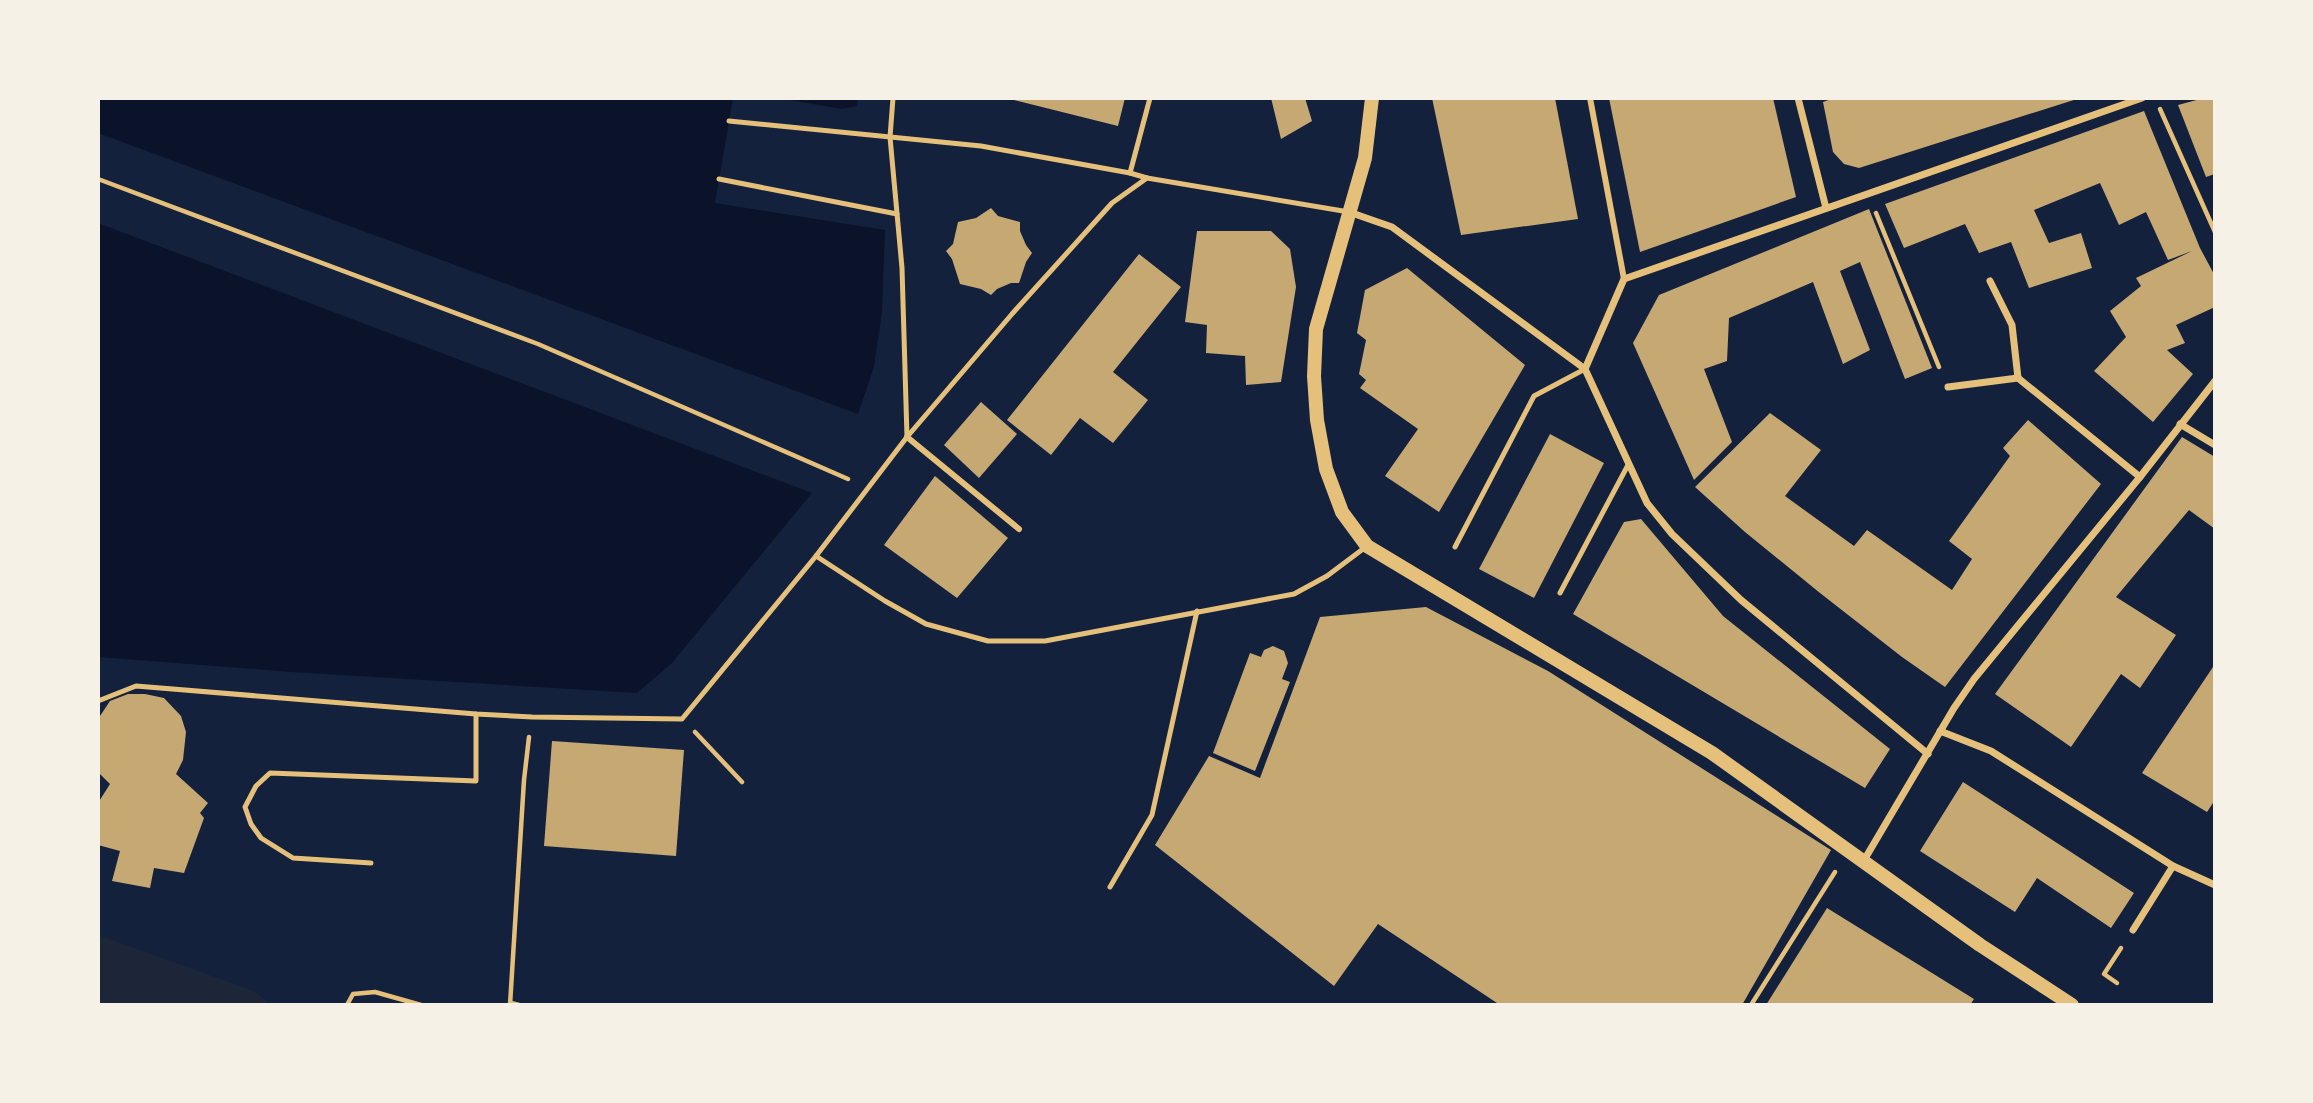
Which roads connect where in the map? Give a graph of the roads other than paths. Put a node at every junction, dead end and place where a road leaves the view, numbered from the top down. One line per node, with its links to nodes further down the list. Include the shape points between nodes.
1 (893, 98): 9 (lane)
2 (1150, 98): 10 (lane)
3 (1371, 98): 14 (main road, via 1365,158)
4 (1590, 98): 16 (street)
5 (1798, 98): 13 (street)
6 (2142, 98): 7 (street)
7 (2129, 99): 13 (street)
8 (729, 121): 9 (lane)
9 (890, 137): 10 (lane, via 981,146); 15 (lane)
10 (1130, 173): 11 (lane)
11 (1147, 178): 14 (lane); 23 (lane, via 1112,203 1057,262)
12 (719, 179): 15 (lane)
13 (1826, 208): 16 (street)
14 (1349, 212): 18 (street, via 1392,227); 28 (main road, via 1316,329 1314,376 1326,469 1342,512)
15 (897, 214): 23 (lane)
16 (1624, 279): 18 (street)
17 (1990, 281): 19 (street, via 2012,325)
18 (1585, 369): 25 (street); 29 (lane, via 1534,396)
19 (2018, 378): 21 (street); 26 (street)
20 (2215, 381): 22 (street)
21 (1948, 387)
22 (2180, 424): 24 (street); 26 (street)
23 (907, 438): 27 (street); 30 (lane)
24 (2215, 445)
25 (1628, 465): 31 (lane); 36 (street, via 1647,503 1672,534 1741,600)
26 (2140, 477): 35 (street, via 1973,679)
27 (1019, 528)
28 (1367, 546): 32 (lane, via 1294,594); 37 (main road, via 1712,753)
29 (1455, 547)
30 (816, 556): 32 (lane, via 926,624 988,641 1045,641); 34 (lane, via 682,719)
31 (1560, 593)
32 (1197, 611): 41 (lane, via 1152,815)
33 (98, 701): 34 (lane, via 136,686)
34 (476, 714): 38 (lane, via 476,781 270,773 256,786 245,807 261,838 292,858)
35 (1940, 731): 36 (street); 39 (street, via 1991,751)
36 (1928, 754): 37 (street)
37 (1863, 862): 43 (main road)
38 (371, 863)
39 (2173, 866): 40 (street); 42 (street)
40 (2215, 886)
41 (1110, 887)
42 (2133, 930)
43 (2072, 1005)

